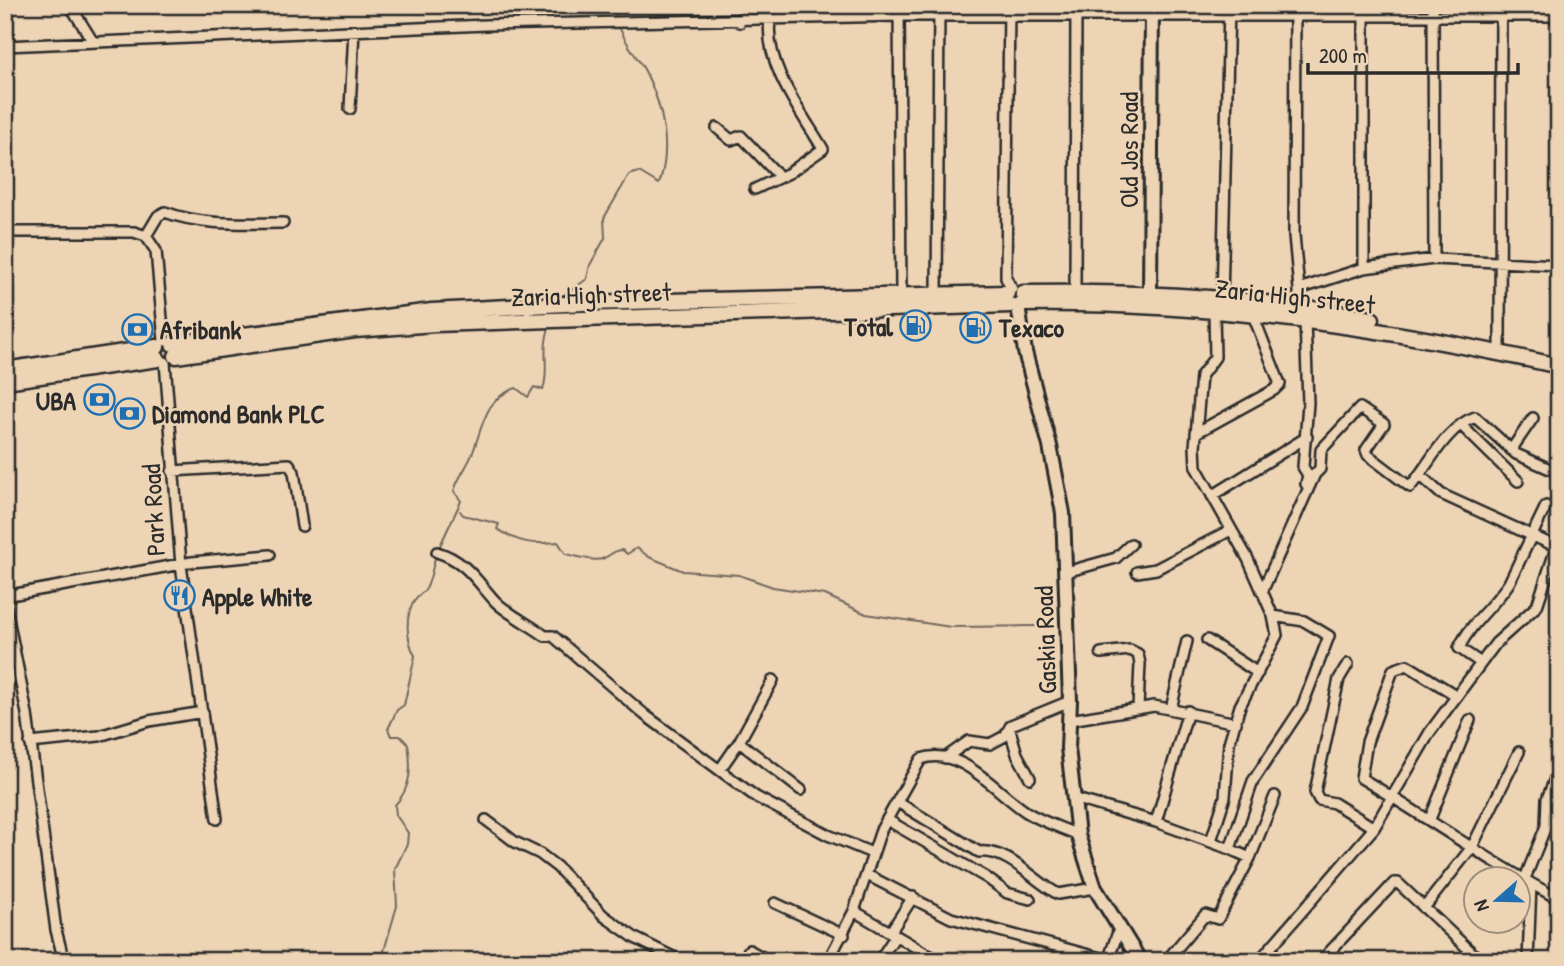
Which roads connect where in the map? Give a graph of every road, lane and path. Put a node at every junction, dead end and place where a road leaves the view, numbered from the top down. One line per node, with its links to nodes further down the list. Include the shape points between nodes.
1 (70, 5): 21 (street)
2 (748, 5): 19 (street)
3 (838, 5): 17 (street)
4 (939, 5): 14 (street)
5 (1009, 5): 15 (street)
6 (899, 10): 14 (street); 17 (street); 38 (street)
7 (1076, 10): 8 (street); 15 (street); 35 (street)
8 (1152, 10): 9 (street); 36 (main road, Old Jos Road)
9 (1229, 10): 10 (street); 40 (street)
10 (1295, 10): 11 (street); 34 (street, via 1294,235)
11 (1364, 10): 12 (street); 33 (street)
12 (1433, 10): 13 (street); 30 (street)
13 (1501, 10): 16 (street); 31 (street)
14 (940, 16): 15 (street); 37 (street)
15 (1009, 16): 39 (street, via 1006,278)
16 (1559, 16)
17 (839, 17): 18 (street)
18 (770, 20): 19 (street); 25 (street, via 768,39 780,70 823,149)
19 (740, 22): 20 (street)
20 (354, 30): 21 (street); 23 (street)
21 (93, 42): 22 (street)
22 (5, 46)
23 (350, 109)
24 (717, 128): 25 (street, via 731,140 741,136)
25 (780, 177): 26 (street)
26 (755, 189)
27 (283, 223): 29 (street, via 212,222 164,212)
28 (5, 232): 29 (street, via 134,232)
29 (146, 236): 44 (street, Park Road, via 156,251)
30 (1434, 259): 31 (street); 33 (street)
31 (1501, 264): 32 (street); 43 (street)
32 (1559, 265)
33 (1364, 268): 34 (street)
34 (1299, 289): 41 (street)
35 (1075, 292): 36 (main road, Zaria High street); 39 (main road, Zaria High street)
36 (1150, 295): 40 (main road, Zaria High street)
37 (937, 296): 38 (main road, Zaria High street); 39 (main road, Zaria High street)
38 (901, 297): 44 (main road, Zaria High street, via 519,306 330,322)
39 (1015, 298): 40 (main road, Zaria High street); 44 (main road, Zaria High street, via 355,330); 69 (main road, Gaskia Road, via 1058,485)
40 (1218, 306): 41 (main road, Zaria High street); 42 (main road, Zaria High street); 51 (street, via 1215,358 1201,372)
41 (1302, 314): 42 (main road, Zaria High street); 43 (main road, Zaria High street, via 1366,318); 52 (street)
42 (1253, 315): 51 (street, via 1280,384)
43 (1499, 349): 45 (main road, Zaria High street); 46 (main road, Zaria High street)
44 (165, 352): 47 (main road); 48 (main road); 54 (street, Park Road)
45 (1559, 358)
46 (1559, 366)
47 (5, 370)
48 (5, 381)
49 (1533, 418): 53 (street)
50 (1461, 425): 53 (street, via 1479,418); 56 (street); 57 (street)
51 (1196, 433): 58 (street, via 1196,467)
52 (1307, 437): 58 (street); 59 (street, via 1303,467 1308,475)
53 (1511, 450): 55 (street)
54 (172, 471): 61 (street, via 289,464); 68 (street, Park Road)
55 (1559, 473)
56 (1420, 475): 59 (street, via 1410,487 1368,455 1366,450 1384,424 1360,408 1321,450 1320,469); 63 (street, via 1441,494)
57 (1518, 481)
58 (1212, 496): 62 (street)
59 (1300, 502): 71 (street)
60 (1546, 506): 63 (street)
61 (302, 526)
62 (1231, 530): 70 (street, via 1156,569); 71 (street)
63 (1533, 535): 64 (street); 78 (street, via 1501,594 1459,648)
64 (1558, 543): 78 (street, via 1537,606)
65 (1131, 544): 69 (street, via 1116,558)
66 (437, 552): 96 (street, via 471,570 496,602 545,636 553,636 645,715)
67 (270, 555): 68 (street)
68 (181, 565): 72 (street, Park Road); 87 (street)
69 (1066, 572): 83 (main road, Gaskia Road)
70 (1137, 572)
71 (1262, 592): 74 (street)
72 (5, 596)
73 (5, 603): 93 (street)
74 (1273, 616): 80 (street, via 1277,635); 113 (street, via 1304,621 1329,636 1302,707 1254,781)
75 (1207, 640): 80 (street)
76 (1187, 641): 85 (street)
77 (1101, 653): 84 (street, via 1129,650 1138,654)
78 (1481, 663): 82 (street)
79 (1348, 664): 109 (street, via 1339,679 1315,792 1319,800 1334,803)
80 (1258, 673): 90 (street)
81 (773, 680): 92 (street)
82 (1457, 696): 102 (street, via 1426,739); 102 (street, via 1407,665 1389,675 1361,778)
83 (1070, 701): 88 (main road, Gaskia Road); 91 (street, via 1011,725)
84 (1138, 708): 85 (street); 88 (street)
85 (1171, 709): 86 (street)
86 (1188, 711): 90 (street); 108 (street)
87 (203, 712): 93 (street, via 99,736); 104 (street)
88 (1070, 720): 101 (main road, Gaskia Road)
89 (1470, 720): 105 (street)
90 (1236, 723): 111 (street, via 1225,797)
91 (1010, 730): 95 (street, via 990,744 969,741); 98 (street)
92 (739, 742): 96 (street); 99 (street)
93 (30, 743): 132 (street)
94 (1519, 752): 112 (street)
95 (945, 758): 103 (street, via 921,759); 110 (street, via 985,777 1029,813)
96 (721, 768): 114 (street, via 777,810)
97 (1556, 776): 117 (street)
98 (1030, 778)
99 (801, 790)
100 (1275, 796): 115 (street)
101 (1073, 798): 108 (street); 110 (main road, Gaskia Road)
102 (1394, 798): 105 (street); 109 (street)
103 (898, 803): 107 (street); 120 (street, via 979,852 1013,863 1058,894)
104 (217, 819)
105 (1430, 819): 112 (street)
106 (486, 820): 133 (street, via 557,867 604,916 635,938 677,959)
107 (889, 821): 114 (street); 122 (street, via 1007,893)
108 (1156, 821): 111 (street)
109 (1374, 828): 141 (street)
110 (1078, 835): 120 (main road, Gaskia Road)
111 (1211, 841): 113 (street)
112 (1472, 847): 116 (street); 125 (street)
113 (1230, 849): 115 (street)
114 (872, 853): 118 (street)
115 (1250, 858): 140 (street, via 1218,919 1205,915)
116 (1494, 864)
117 (1532, 868)
118 (867, 875): 121 (street); 126 (street)
119 (1532, 886): 123 (street)
120 (1096, 888): 127 (main road, Gaskia Road)
121 (913, 897): 128 (street); 131 (street, via 951,918)
122 (1030, 899)
123 (1559, 900)
124 (775, 903): 130 (street)
125 (1424, 908): 142 (street, via 1398,883 1391,883); 143 (street)
126 (854, 911): 128 (street); 130 (street)
127 (1119, 929): 131 (street); 139 (main road, Gaskia Road)
128 (893, 933): 137 (street); 138 (street)
129 (1528, 934): 144 (street)
130 (844, 935): 136 (street)
131 (1108, 960)
132 (64, 961)
133 (708, 961)
134 (743, 961): 135 (street, via 749,950)
135 (769, 961)
136 (828, 961)
137 (879, 961)
138 (939, 961)
139 (1140, 961)
140 (1166, 961)
141 (1259, 961)
142 (1321, 961)
143 (1481, 961)
144 (1528, 961)

